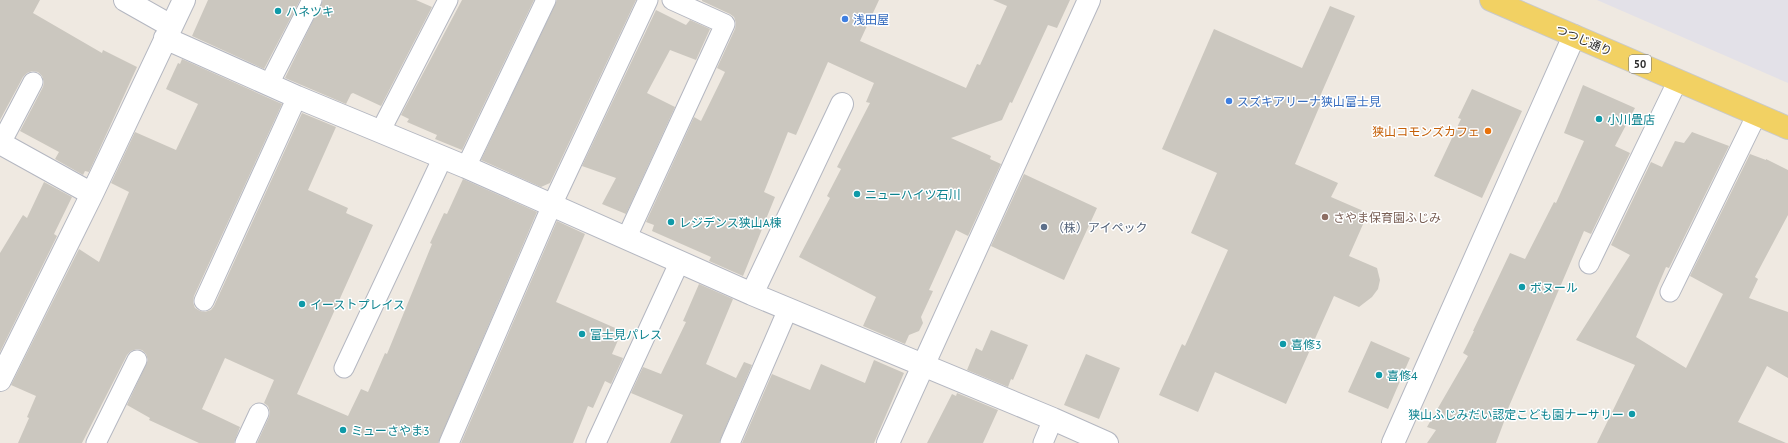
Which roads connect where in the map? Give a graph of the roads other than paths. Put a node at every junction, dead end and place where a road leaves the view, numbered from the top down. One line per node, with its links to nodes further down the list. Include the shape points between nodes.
1 (125, 0): 10 (street)
2 (184, 0): 10 (street)
3 (312, 0): 14 (lane)
4 (448, 0): 19 (lane)
5 (546, 0): 22 (lane)
6 (648, 0): 24 (lane)
7 (672, 0): 25 (lane, via 725,24)
8 (1089, 0): 33 (street)
9 (1491, 0): 11 (main road, つつじ通り / 50)
10 (168, 32): 14 (street); 23 (street)
11 (1574, 36): 12 (main road, つつじ通り / 50); 46 (street)
12 (1678, 80): 17 (main road, つつじ通り / 50); 27 (lane)
13 (33, 82): 20 (lane)
14 (269, 84): 15 (street)
15 (297, 97): 19 (street); 30 (lane)
16 (842, 104): 29 (street)
17 (1757, 114): 18 (main road, つつじ通り / 50); 28 (lane)
18 (1788, 128)
19 (380, 132): 21 (street)
20 (0, 143): 23 (street)
21 (443, 157): 22 (street); 34 (lane)
22 (466, 167): 24 (street)
23 (92, 194): 35 (street)
24 (552, 205): 25 (street); 40 (lane)
25 (626, 239): 26 (street)
26 (680, 261): 29 (street); 41 (lane)
27 (1589, 264)
28 (1670, 292)
29 (752, 294): 31 (street)
30 (204, 301)
31 (788, 309): 33 (street); 42 (lane)
32 (137, 360): 38 (lane)
33 (922, 366): 37 (street); 43 (street)
34 (344, 368)
35 (0, 380)
36 (259, 413): 39 (lane)
37 (1053, 419): 44 (lane); 45 (street)
38 (96, 443)
39 (245, 443)
40 (450, 443)
41 (596, 443)
42 (730, 443)
43 (888, 443)
44 (1043, 443)
45 (1106, 443)
46 (1393, 443)

